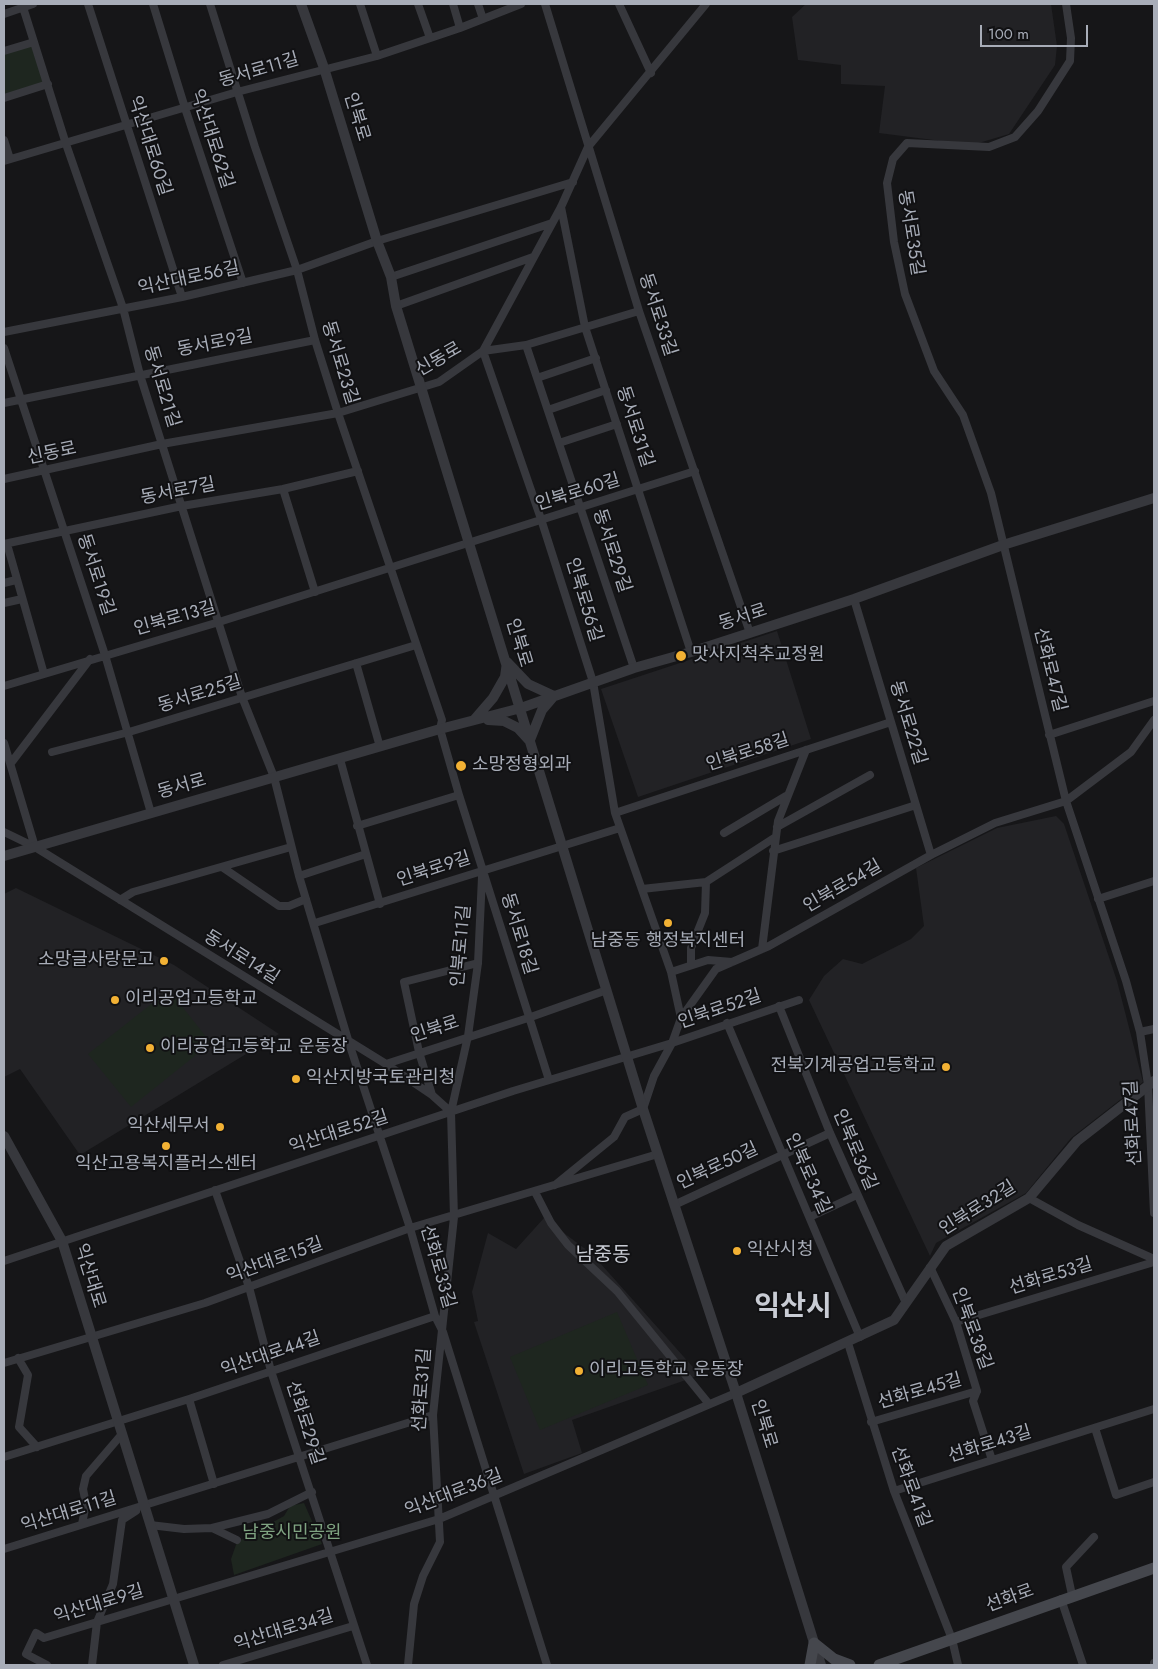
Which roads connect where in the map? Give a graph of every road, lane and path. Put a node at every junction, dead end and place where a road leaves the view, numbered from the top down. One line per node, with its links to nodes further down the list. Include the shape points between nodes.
1 (33, 4): 15 (street)
2 (88, 4): 29 (street, 익산대로60길)
3 (153, 4): 28 (street, 익산대로62길)
4 (210, 4): 26 (street, 동서로23길)
5 (301, 4): 23 (street, 인북로)
6 (360, 4): 22 (street)
7 (418, 4): 19 (street)
8 (452, 4): 18 (street)
9 (478, 4): 17 (street)
10 (521, 4): 17 (street, 동서로11길)
11 (545, 4): 32 (street, 동서로33길)
12 (619, 4): 24 (street)
13 (706, 4): 24 (street, 신동로)
14 (1066, 4): 77 (street, 동서로35길, via 1071,38 1070,61 1038,111 1015,137 989,147 907,143 893,159 888,183 894,242 905,294 934,371 963,415 991,493)
15 (23, 5): 16 (street); 20 (street, 동서로21길)
16 (4, 14)
17 (483, 19): 18 (street, 동서로11길)
18 (460, 28): 19 (street, 동서로11길)
19 (430, 38): 22 (street, 동서로11길)
20 (34, 42): 21 (street); 25 (street, 동서로21길)
21 (4, 51)
22 (377, 56): 23 (street, 동서로11길)
23 (324, 68): 26 (street, 동서로11길); 37 (street, 인북로)
24 (651, 73): 32 (street, 신동로)
25 (48, 84): 27 (street); 31 (street, 동서로21길)
26 (237, 92): 28 (street, 동서로11길); 39 (street, 동서로23길)
27 (4, 98)
28 (185, 108): 29 (street, 동서로11길); 41 (street, 익산대로62길)
29 (126, 125): 31 (street, 동서로11길); 42 (street, 익산대로60길)
30 (4, 140): 33 (street)
31 (66, 144): 33 (street, 동서로11길); 44 (street, 동서로21길)
32 (588, 147): 34 (street, 신동로); 45 (street, 동서로33길)
33 (7, 160)
34 (573, 182): 35 (street, 신동로); 37 (street)
35 (561, 207): 36 (street, 신동로); 46 (street, 동서로31길)
36 (552, 223): 38 (street, 신동로); 40 (street)
37 (377, 241): 39 (street, 익산대로56길); 40 (street, 인북로)
38 (533, 257): 43 (street); 51 (street, 신동로)
39 (297, 270): 41 (street, 익산대로56길); 48 (street, 동서로23길)
40 (391, 278): 43 (street, 인북로)
41 (243, 283): 42 (street, 익산대로56길)
42 (182, 297): 44 (street, 익산대로56길)
43 (396, 306): 55 (street, 인북로)
44 (123, 308): 47 (street, 익산대로56길); 53 (street, 동서로21길)
45 (639, 311): 46 (street); 66 (street, 동서로33길)
46 (586, 327): 49 (street); 52 (street, 동서로31길)
47 (4, 332)
48 (315, 340): 53 (street, 동서로9길); 60 (street, 동서로23길)
49 (526, 345): 51 (street); 54 (street, 동서로29길)
50 (4, 348): 57 (street, 동서로19길)
51 (483, 351): 55 (street, 신동로, via 439,382); 73 (street, 인북로56길)
52 (596, 358): 54 (street); 56 (street, 동서로31길)
53 (140, 375): 57 (street, 동서로9길); 63 (street, 동서로21길)
54 (537, 378): 59 (street, 동서로29길)
55 (423, 389): 60 (street, 신동로); 75 (street, 인북로)
56 (606, 390): 59 (street); 61 (street, 동서로31길)
57 (21, 400): 58 (street, 동서로9길); 64 (street, 동서로19길)
58 (4, 403)
59 (548, 410): 62 (street, 동서로29길)
60 (338, 413): 63 (street, 신동로); 65 (street, 동서로23길)
61 (617, 424): 62 (street); 69 (street, 동서로31길)
62 (559, 443): 72 (street, 동서로29길)
63 (162, 444): 64 (street, 신동로); 71 (street, 동서로21길)
64 (45, 471): 67 (street, 신동로); 74 (street, 동서로19길)
65 (358, 471): 68 (street, 동서로7길); 78 (street, 동서로23길)
66 (695, 471): 69 (street, 인북로60길); 86 (street, 동서로33길)
67 (4, 479)
68 (283, 489): 71 (street, 동서로7길); 81 (street)
69 (638, 490): 72 (street, 인북로60길); 88 (street, 동서로31길)
70 (1154, 498): 77 (street, 동서로)
71 (182, 506): 74 (street, 동서로7길); 85 (street, 동서로21길)
72 (581, 508): 73 (street, 인북로60길); 93 (street, 동서로29길)
73 (542, 519): 75 (street, 인북로60길); 95 (street, 인북로56길)
74 (64, 530): 76 (street, 동서로7길); 89 (street, 동서로19길)
75 (470, 543): 78 (street, 인북로13길); 91 (street, 인북로)
76 (6, 544): 79 (street)
77 (1003, 545): 83 (street, 동서로); 106 (street, 선화로47길)
78 (390, 567): 81 (street, 인북로13길); 87 (street, 동서로23길)
79 (16, 580): 80 (street); 82 (street)
80 (4, 583)
81 (315, 592): 85 (street, 인북로13길)
82 (22, 599): 84 (street); 94 (street)
83 (854, 599): 86 (street, 동서로); 103 (street, 동서로22길)
84 (4, 603)
85 (219, 622): 89 (street, 인북로13길); 98 (street, 동서로21길)
86 (750, 633): 88 (street, 동서로)
87 (416, 645): 92 (street, 동서로25길); 104 (street, 동서로23길, via 442,720)
88 (691, 652): 93 (street, 동서로)
89 (105, 655): 90 (street, 인북로13길); 105 (street, 동서로19길)
90 (90, 659): 94 (street, 인북로13길); 113 (street)
91 (507, 662): 97 (street, via 528,684); 100 (street, 인북로); 101 (street, via 505,677 493,698)
92 (356, 663): 98 (street, 동서로25길); 109 (street)
93 (634, 668): 95 (street, 동서로)
94 (44, 674): 96 (street, 인북로13길)
95 (593, 682): 97 (street, 동서로); 121 (street, 인북로56길)
96 (4, 686)
97 (554, 696): 100 (street, 동서로); 107 (street, via 540,715)
98 (242, 697): 105 (street, 동서로25길); 115 (street, 동서로21길)
99 (1154, 701): 106 (street)
100 (521, 708): 101 (street, 동서로); 107 (street, 인북로)
101 (474, 720): 104 (street, 동서로); 107 (street, via 504,721 518,728)
102 (1154, 720): 118 (street, via 1131,752)
103 (891, 722): 110 (street, 인북로58길); 119 (street, 동서로22길)
104 (440, 729): 109 (street, 동서로); 116 (street, 동서로18길)
105 (129, 732): 111 (street, 동서로25길); 120 (street, 동서로19길)
106 (1049, 735): 118 (street, 선화로47길)
107 (530, 740): 128 (street, 인북로)
108 (4, 743): 113 (street)
109 (380, 746): 112 (street, 동서로)
110 (806, 750): 117 (street); 121 (street, 인북로58길)
111 (52, 752)
112 (340, 759): 115 (street, 동서로); 122 (street)
113 (11, 763): 129 (street)
114 (870, 775): 123 (street)
115 (274, 777): 120 (street, 동서로); 130 (street, 선화로33길)
116 (459, 795): 122 (street); 136 (street, 동서로18길)
117 (786, 796): 123 (street); 126 (street)
118 (1066, 801): 133 (street, 인북로54길, via 995,823); 142 (street, 선화로47길)
119 (916, 804): 131 (street); 133 (street, 동서로22길)
120 (151, 813): 129 (street, 동서로)
121 (615, 813): 124 (street, 인북로56길)
122 (357, 826): 132 (street)
123 (777, 827): 127 (street)
124 (620, 828): 128 (street); 140 (street, 인북로56길)
125 (4, 832): 129 (street)
126 (724, 833)
127 (774, 838): 131 (street); 139 (street)
128 (562, 844): 136 (street, 인북로9길); 151 (street, 인북로)
129 (34, 847): 134 (street, 동서로); 143 (street, 동서로14길)
130 (291, 847): 135 (street); 137 (street, 선화로33길)
131 (773, 851): 146 (street)
132 (366, 854): 137 (street); 144 (street)
133 (930, 855): 146 (street, 인북로54길)
134 (4, 856)
135 (222, 867): 141 (street, via 279,906 289,906); 143 (street, via 134,892)
136 (483, 871): 144 (street, 인북로9길); 148 (street, 인북로11길); 154 (street, 동서로18길)
137 (298, 876): 141 (street, 선화로33길)
138 (1154, 880): 142 (street)
139 (706, 882): 140 (street); 149 (street, via 705,913 691,948)
140 (642, 890): 150 (street, 인북로56길)
141 (306, 899): 145 (street, 선화로33길)
142 (1098, 899): 158 (street, 선화로47길)
143 (120, 900): 160 (street, 동서로14길)
144 (380, 904): 145 (street, 인북로9길)
145 (315, 923): 160 (street, 선화로33길)
146 (762, 949): 147 (street, 인북로54길)
147 (733, 962): 149 (street, via 708,960); 155 (street, 인북로54길, via 716,969)
148 (478, 963): 159 (street, 인북로11길); 162 (street, via 404,982)
149 (692, 964): 150 (street)
150 (671, 972): 155 (street, 인북로56길)
151 (607, 990): 154 (street, 인북로); 163 (street, 인북로)
152 (799, 1000): 153 (street, 인북로52길)
153 (779, 1006): 156 (street, 인북로52길); 170 (street, 인북로36길)
154 (528, 1018): 159 (street, 인북로); 165 (street, 동서로18길)
155 (682, 1018): 161 (street, 인북로54길)
156 (727, 1023): 161 (street, 인북로52길); 174 (street, 인북로34길)
157 (1154, 1029): 158 (street)
158 (1140, 1032): 166 (street, 선화로47길)
159 (468, 1036): 162 (street, 인북로); 169 (street, 인북로11길)
160 (349, 1043): 164 (street, 동서로14길); 171 (street, 선화로33길)
161 (672, 1043): 163 (street, 인북로52길); 168 (street, 인북로52길, via 654,1076)
162 (419, 1052): 164 (street, 인북로); 167 (street)
163 (627, 1056): 165 (street, 익산대로52길); 168 (street, 인북로)
164 (386, 1064): 167 (street, 동서로14길)
165 (549, 1080): 169 (street, 익산대로52길)
166 (1151, 1083): 175 (street, 선화로47길); 180 (street, 인북로32길, via 1077,1141)
167 (432, 1095): 169 (street, 동서로14길)
168 (643, 1109): 173 (street, 인북로); 176 (street, via 625,1117 614,1136)
169 (451, 1112): 171 (street, 익산대로52길); 183 (street, 선화로31길)
170 (830, 1132): 174 (street, 인북로50길); 179 (street, 인북로36길)
171 (380, 1135): 177 (street, 익산대로52길); 185 (street, 선화로33길)
172 (4, 1136): 186 (street, 익산대로)
173 (658, 1154): 176 (street, 익산대로15길); 181 (street, 인북로)
174 (781, 1154): 181 (street, 인북로50길); 184 (street, 인북로34길)
175 (1153, 1177): 182 (street, 선화로47길)
176 (555, 1185): 178 (street, 익산대로15길)
177 (215, 1190): 186 (street, 익산대로52길); 190 (street, 선화로29길)
178 (535, 1192): 183 (street, 익산대로15길); 204 (street, via 551,1223 568,1245 617,1291)
179 (857, 1195): 184 (street); 191 (street, 인북로36길)
180 (1029, 1198): 188 (street, 선화로53길); 189 (street, 인북로32길, via 946,1246)
181 (674, 1205): 202 (street, 인북로)
182 (1154, 1213)
183 (454, 1217): 185 (street, 익산대로15길); 194 (street, 선화로31길)
184 (810, 1217): 195 (street, 인북로34길)
185 (410, 1228): 190 (street, 익산대로15길); 192 (street, 선화로33길)
186 (62, 1241): 187 (street, 익산대로52길); 196 (street, 익산대로)
187 (4, 1261)
188 (1154, 1261): 193 (street, 선화로53길)
189 (930, 1267): 191 (street, 인북로32길); 193 (street, 인북로38길)
190 (249, 1287): 196 (street, 익산대로15길); 200 (street, 선화로29길)
191 (906, 1303): 195 (street, 인북로32길, via 894,1320)
192 (434, 1316): 194 (street, 선화로33길); 200 (street, 익산대로44길)
193 (956, 1322): 201 (street, 인북로38길)
194 (443, 1332): 206 (street, 선화로31길); 219 (street, 선화로33길)
195 (860, 1337): 197 (street, 인북로32길)
196 (91, 1338): 198 (street, 익산대로15길); 207 (street, 익산대로)
197 (848, 1343): 202 (street, 인북로32길); 208 (street, 선화로41길)
198 (18, 1358): 199 (street, 익산대로15길); 211 (street, via 28,1375 19,1427)
199 (4, 1363)
200 (271, 1371): 203 (street, 익산대로44길); 212 (street, 선화로29길)
201 (977, 1391): 208 (street, 선화로45길); 214 (street, 인북로38길, via 973,1401)
202 (736, 1393): 204 (street, 익산대로36길); 235 (street, 인북로)
203 (189, 1399): 207 (street, 익산대로44길); 216 (street)
204 (709, 1404): 219 (street, 익산대로36길)
205 (1154, 1409): 209 (street, 선화로43길)
206 (433, 1415): 212 (street); 221 (street, 선화로31길)
207 (117, 1420): 210 (street, 익산대로); 211 (street, 익산대로44길)
208 (871, 1422): 217 (street, 선화로41길)
209 (1095, 1428): 214 (street, 선화로43길); 215 (street, via 1116,1495)
210 (122, 1434): 220 (street, 익산대로); 222 (street, via 86,1476)
211 (37, 1447): 213 (street, 익산대로44길)
212 (300, 1456): 216 (street); 218 (street, 선화로29길)
213 (4, 1457)
214 (992, 1460): 217 (street, 선화로43길)
215 (1154, 1482)
216 (214, 1484): 220 (street)
217 (894, 1491): 234 (street, 선화로41길)
218 (312, 1492): 224 (street, via 268,1514); 228 (street, 선화로29길)
219 (494, 1495): 221 (street, 익산대로36길); 242 (street, 선화로33길)
220 (144, 1506): 222 (street, 익산대로11길); 223 (street, 익산대로); 232 (street, via 122,1520 113,1584)
221 (439, 1518): 228 (street, 익산대로36길); 241 (street, 선화로31길, via 440,1542 423,1576 414,1604)
222 (82, 1524): 227 (street, 익산대로11길)
223 (150, 1525): 224 (street); 231 (street, 익산대로)
224 (212, 1528): 226 (street)
225 (1094, 1536): 230 (street, via 1066,1567)
226 (236, 1540)
227 (4, 1549)
228 (329, 1550): 231 (street, 익산대로36길); 233 (street, 선화로29길)
229 (1154, 1568): 230 (main road, 선화로)
230 (1066, 1597): 234 (main road, 선화로); 248 (street)
231 (173, 1598): 232 (street, 익산대로9길); 238 (street, 익산대로)
232 (97, 1622): 236 (street, 익산대로9길, via 44,1638 36,1633 26,1654); 237 (street)
233 (353, 1626): 239 (street, 익산대로34길); 240 (street, 선화로29길)
234 (952, 1639): 246 (main road, 선화로); 247 (street, 선화로41길)
235 (814, 1643): 243 (main road); 244 (street, 인북로); 245 (main road, via 834,1659)
236 (47, 1665)
237 (92, 1665)
238 (194, 1665)
239 (223, 1665)
240 (367, 1665)
241 (408, 1665)
242 (547, 1665)
243 (810, 1665)
244 (821, 1665)
245 (850, 1665)
246 (879, 1665)
247 (958, 1665)
248 (1083, 1665)

